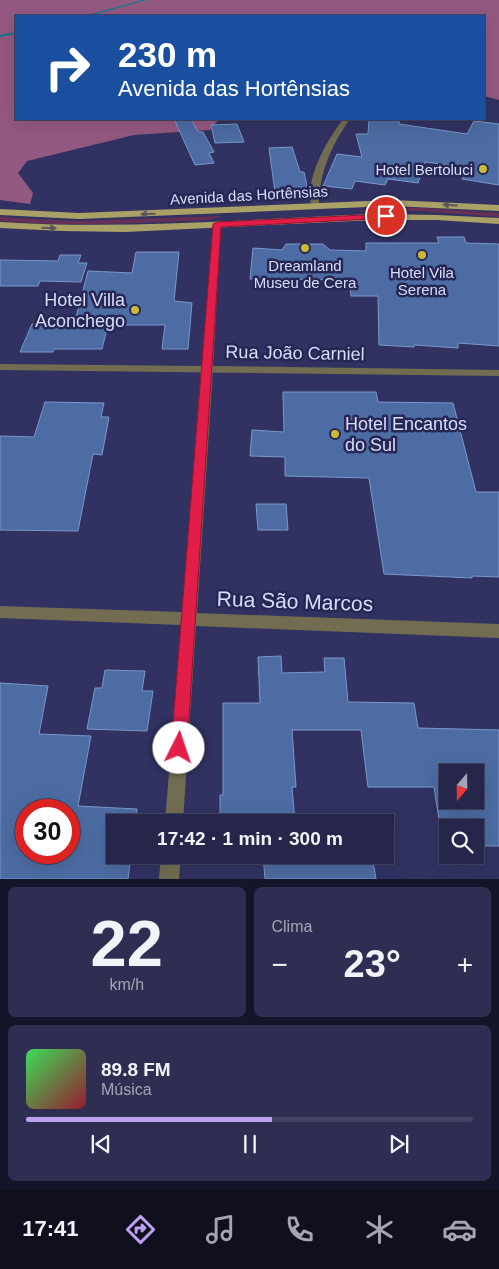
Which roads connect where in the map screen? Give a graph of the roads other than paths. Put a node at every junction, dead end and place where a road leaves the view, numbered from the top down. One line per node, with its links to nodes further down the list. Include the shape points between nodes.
1 (345, 120): 3 (street, via 321,161)
2 (361, 203): 3 (main road, Avenida das Hortênsias); 4 (main road, Avenida das Hortênsias, one-way to 2); 7 (main road, via 224,217)
3 (315, 206): 5 (main road, Avenida das Hortênsias, one-way to 5, via 79,216)
4 (499, 208)
5 (0, 212)
6 (499, 221): 7 (main road, Avenida das Hortênsias, via 386,216)
7 (217, 224): 8 (main road, Avenida das Hortênsias, one-way to 7, via 87,229); 10 (street)
8 (0, 225)
9 (0, 367): 10 (street, Rua João Carniel)
10 (207, 369): 11 (street, Rua João Carniel); 13 (street)
11 (499, 373)
12 (0, 612): 13 (street, Rua São Marcos)
13 (189, 618): 14 (street, Rua São Marcos); 15 (street)
14 (499, 631)
15 (175, 814)
16 (170, 864): 17 (street)
17 (169, 879)

